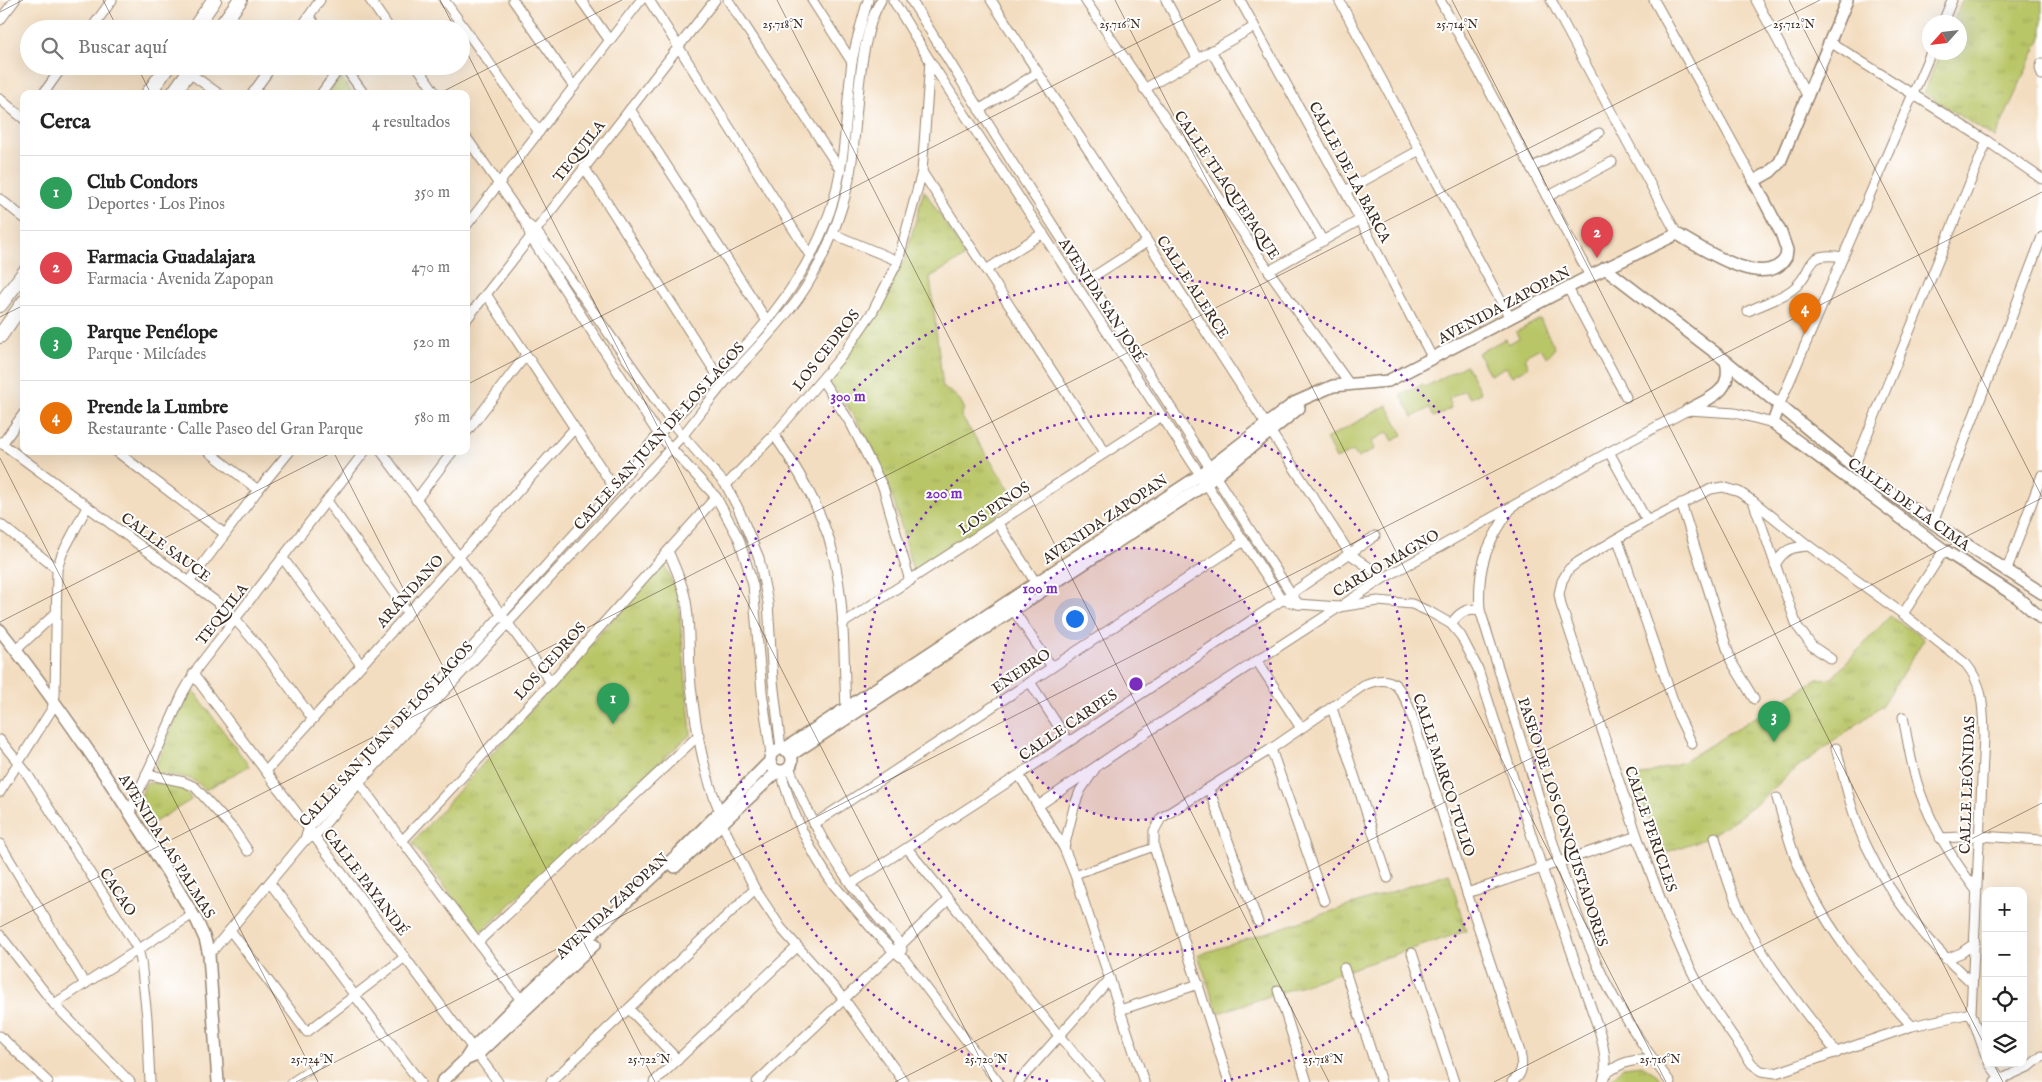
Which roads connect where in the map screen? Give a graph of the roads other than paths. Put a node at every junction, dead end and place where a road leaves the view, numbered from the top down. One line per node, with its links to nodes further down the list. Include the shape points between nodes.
1 (15, 0): 32 (street)
2 (112, 0): 33 (street)
3 (214, 0): 34 (main road)
4 (240, 0): 35 (main road)
5 (320, 0): 31 (street)
6 (370, 0): 38 (street)
7 (444, 0): 39 (street)
8 (513, 0): 61 (street)
9 (581, 0): 42 (street)
10 (641, 0): 42 (street)
11 (649, 0): 44 (street)
12 (715, 0): 44 (street, TEQUILA)
13 (728, 0): 87 (street)
14 (812, 0): 49 (street)
15 (868, 0): 49 (street, CALLE SAN JUAN DE LOS LAGOS)
16 (881, 0): 100 (street, CALLE SAN JUAN DE LOS LAGOS, via 869,28 862,59 849,183)
17 (893, 0): 48 (street, AVENIDA SAN JOSÉ)
18 (911, 0): 75 (street, AVENIDA SAN JOSÉ)
19 (991, 0): 51 (street, CALLE ALERCE)
20 (1085, 0): 62 (street, CALLE TLAQUEPAQUE)
21 (1166, 0): 46 (street)
22 (1240, 0): 40 (street, CALLE DE LA BARCA)
23 (1338, 0): 81 (street)
24 (1440, 0): 85 (street)
25 (1551, 0): 101 (street)
26 (1654, 0): 90 (street)
27 (1756, 0): 72 (street)
28 (1847, 0): 43 (street)
29 (1952, 0): 30 (street)
30 (1946, 15)
31 (309, 16): 36 (street); 37 (street)
32 (0, 20)
33 (98, 20)
34 (200, 20)
35 (226, 20)
36 (306, 20)
37 (312, 20)
38 (384, 20)
39 (458, 20)
40 (1254, 26): 45 (street); 92 (street, CALLE DE LA BARCA)
41 (470, 36): 77 (street)
42 (610, 41): 61 (street)
43 (1830, 42): 71 (street); 72 (street)
44 (678, 48): 74 (street, TEQUILA); 105 (street)
45 (1210, 51): 46 (street); 103 (street)
46 (1197, 58): 62 (street)
47 (1928, 60): 71 (street)
48 (930, 61): 86 (street, AVENIDA SAN JOSÉ); 88 (street, LOS CEDROS)
49 (852, 62): 87 (street, CALLE SAN JUAN DE LOS LAGOS)
50 (2042, 63): 60 (street)
51 (1037, 73): 75 (street); 104 (street, CALLE ALERCE)
52 (57, 75): 63 (street)
53 (162, 75): 64 (main road)
54 (186, 75): 65 (main road)
55 (197, 75): 66 (street)
56 (266, 75): 67 (street)
57 (336, 75): 68 (street)
58 (350, 75): 69 (street)
59 (422, 75): 70 (street)
60 (2042, 75)
61 (574, 87): 77 (street)
62 (1144, 88): 110 (street, CALLE TLAQUEPAQUE)
63 (46, 90)
64 (151, 90)
65 (176, 90)
66 (215, 90)
67 (255, 90)
68 (324, 90)
69 (361, 90)
70 (433, 90)
71 (1914, 95): 79 (street); 106 (street)
72 (1808, 98): 90 (street, via 1780,162)
73 (0, 100): 76 (street)
74 (630, 109): 84 (street, TEQUILA); 121 (street)
75 (979, 110): 82 (street, AVENIDA SAN JOSÉ)
76 (20, 116)
77 (539, 132): 91 (street)
78 (1599, 132): 85 (street)
79 (1986, 141): 89 (street); 152 (street)
80 (470, 143): 91 (street)
81 (1418, 150): 92 (street); 120 (street)
82 (1012, 162): 86 (street); 113 (street, AVENIDA SAN JOSÉ)
83 (1612, 162): 93 (street)
84 (584, 167): 99 (street, TEQUILA); 126 (street)
85 (1531, 168): 93 (street)
86 (1002, 170): 98 (street, AVENIDA SAN JOSÉ)
87 (841, 171): 105 (street, CALLE SAN JUAN DE LOS LAGOS, via 831,210)
88 (922, 172): 107 (street, LOS CEDROS); 109 (street)
89 (2042, 180)
90 (1754, 181): 101 (street, via 1785,242 1786,257 1777,267 1766,271 1751,269 1719,257)
91 (499, 184): 97 (street); 99 (street)
92 (1345, 191): 96 (street, CALLE DE LA BARCA)
93 (1547, 197): 111 (street)
94 (0, 199): 95 (street)
95 (20, 215)
96 (1360, 220): 103 (street); 124 (street, CALLE DE LA BARCA)
97 (470, 221)
98 (1043, 233): 109 (street); 132 (street, AVENIDA SAN JOSÉ)
99 (534, 234): 115 (street, TEQUILA); 134 (street); 139 (street)
100 (833, 234): 107 (street); 140 (street, CALLE SAN JUAN DE LOS LAGOS, via 798,298)
101 (1677, 234): 108 (street, AVENIDA ZAPOPAN)
102 (2042, 237): 168 (street)
103 (1323, 241): 110 (street)
104 (1147, 242): 113 (street); 136 (street, CALLE ALERCE)
105 (811, 257): 121 (street, CALLE SAN JUAN DE LOS LAGOS, via 792,290)
106 (1843, 257): 119 (street, via 1815,258 1796,287); 130 (street)
107 (898, 261): 127 (street, LOS CEDROS, via 863,327)
108 (1605, 268): 111 (street, AVENIDA ZAPOPAN); 125 (street, CALLE DE LA CIMA)
109 (986, 270): 144 (street)
110 (1269, 271): 128 (street, CALLE TLAQUEPAQUE)
111 (1590, 276): 114 (street, AVENIDA ZAPOPAN)
112 (20, 278): 116 (main road)
113 (1088, 280): 153 (street, AVENIDA SAN JOSÉ)
114 (1568, 288): 120 (street, AVENIDA ZAPOPAN); 129 (street)
115 (486, 294): 118 (street, TEQUILA); 123 (street)
116 (0, 305)
117 (20, 308): 122 (main road)
118 (470, 311)
119 (1748, 311)
120 (1510, 318): 124 (street, AVENIDA ZAPOPAN)
121 (768, 321): 126 (street, CALLE SAN JUAN DE LOS LAGOS)
122 (0, 336)
123 (526, 355): 137 (street); 138 (street)
124 (1434, 359): 128 (street, AVENIDA ZAPOPAN, via 1388,381)
125 (1726, 361): 130 (street, CALLE DE LA CIMA); 131 (street, via 1725,385 1717,394)
126 (718, 376): 134 (street, CALLE SAN JUAN DE LOS LAGOS)
127 (822, 380): 141 (street, LOS CEDROS); 185 (street, via 856,432 883,487)
128 (1350, 384): 136 (street, AVENIDA ZAPOPAN, via 1333,386 1294,403)
129 (1626, 397)
130 (1779, 406): 135 (street); 152 (street, CALLE DE LA CIMA)
131 (1688, 410): 135 (street, via 1734,413); 145 (street, CARLO MAGNO)
132 (1162, 416): 144 (street, LOS PINOS); 155 (street, AVENIDA SAN JOSÉ)
133 (20, 418): 142 (street)
134 (671, 422): 139 (street, CALLE SAN JUAN DE LOS LAGOS); 140 (street)
135 (1773, 423): 175 (street, CALLE DE LA CIMA)
136 (1268, 427): 153 (street, AVENIDA ZAPOPAN); 177 (street, CALLE ALERCE)
137 (470, 428)
138 (574, 428): 157 (street); 179 (street, ARÁNDANO)
139 (658, 434): 143 (street); 157 (street, CALLE SAN JUAN DE LOS LAGOS)
140 (682, 435): 143 (street, CALLE SAN JUAN DE LOS LAGOS); 156 (street)
141 (774, 435): 156 (street, LOS CEDROS); 201 (street, via 808,489 828,537)
142 (1, 443): 164 (street, CALLE SAUCE)
143 (670, 448): 159 (street); 200 (street, CALLE SAN JUAN DE LOS LAGOS)
144 (1105, 452): 167 (street, LOS PINOS)
145 (1609, 452): 165 (street, CARLO MAGNO); 166 (street)
146 (121, 455): 170 (street)
147 (213, 455): 158 (street)
148 (287, 455): 158 (street)
149 (361, 455): 161 (street, TEQUILA)
150 (384, 455): 160 (street)
151 (450, 455): 160 (street)
152 (1854, 467): 168 (street, CALLE DE LA CIMA)
153 (1213, 472): 155 (street, AVENIDA ZAPOPAN); 188 (street, AVENIDA SAN JOSÉ)
154 (2042, 475): 182 (street)
155 (1203, 479): 173 (street, AVENIDA SAN JOSÉ); 187 (street, AVENIDA ZAPOPAN); 194 (street, AVENIDA ZAPOPAN)
156 (726, 485): 225 (street, via 759,558 764,581)
157 (614, 489): 200 (street, CALLE SAN JUAN DE LOS LAGOS)
158 (258, 490): 170 (street)
159 (716, 497): 176 (street, LOS CEDROS); 225 (street, via 739,539 753,586 762,692)
160 (416, 500): 179 (street)
161 (326, 501): 178 (street, TEQUILA); 196 (street)
162 (1753, 501): 163 (street, CALLE LEÓNIDAS, via 1723,486); 174 (street, CALLE LEÓNIDAS); 180 (street)
163 (1681, 503): 166 (street, CALLE LEÓNIDAS); 212 (street, via 1731,661)
164 (88, 507): 181 (street); 184 (street, CALLE SAUCE)
165 (1512, 507): 183 (street, CARLO MAGNO); 193 (street, PASEO DE LOS CONQUISTADORES, via 1493,535 1484,559 1478,585)
166 (1647, 521): 172 (street, CALLE LEÓNIDAS)
167 (997, 522): 185 (street, LOS PINOS); 187 (street)
168 (1933, 523): 182 (street, CALLE DE LA CIMA)
169 (0, 524): 181 (street)
170 (225, 534): 184 (street)
171 (1375, 536): 177 (street, CALLE CARPES)
172 (1618, 540): 186 (street, CALLE LEÓNIDAS, via 1578,562); 222 (street, via 1678,715)
173 (1244, 541): 190 (street, AVENIDA SAN JOSÉ); 208 (street, ENEBRO)
174 (1808, 546): 180 (street, via 1793,546 1785,550); 197 (street, CALLE LEÓNIDAS)
175 (1944, 550): 197 (street); 199 (street, CALLE DE LA CIMA, via 2017,597)
176 (668, 551): 210 (street, LOS CEDROS); 219 (street, via 686,601 691,685)
177 (1350, 554): 183 (street, CALLE ALERCE); 188 (street, CALLE CARPES)
178 (282, 557): 198 (street, TEQUILA); 207 (street)
179 (458, 558): 196 (street, ARÁNDANO); 200 (street)
180 (1775, 565): 205 (street, via 1803,637)
181 (57, 569): 195 (street)
182 (2006, 572): 189 (street, CALLE DE LA CIMA)
183 (1384, 578): 192 (street, CARLO MAGNO)
184 (190, 581): 198 (street, CALLE SAUCE)
185 (910, 581): 201 (street, LOS PINOS)
186 (1562, 581): 241 (street, CALLE PERICLES, via 1561,606)
187 (1036, 583): 214 (street, AVENIDA ZAPOPAN)
188 (1291, 594): 190 (street, CALLE CARPES); 191 (street, AVENIDA SAN JOSÉ)
189 (2042, 594)
190 (1282, 600): 191 (street); 221 (street, CALLE CARPES)
191 (1298, 604): 192 (street)
192 (1339, 607): 202 (street, via 1378,601 1412,604); 206 (street, CARLO MAGNO)
193 (1480, 610): 202 (street, via 1463,611); 252 (street, PASEO DE LOS CONQUISTADORES)
194 (1014, 611): 208 (street); 225 (street, AVENIDA ZAPOPAN)
195 (56, 612): 204 (street); 213 (street)
196 (408, 613): 207 (street, ARÁNDANO)
197 (1903, 614): 242 (street, CALLE LEÓNIDAS, via 1966,664 1980,688 1984,736)
198 (235, 619): 209 (street, TEQUILA); 217 (street, CALLE SAUCE)
199 (2042, 619)
200 (504, 620): 210 (street); 232 (street, CALLE SAN JUAN DE LOS LAGOS); 240 (street, CALLE SAN JUAN DE LOS LAGOS)
201 (842, 624): 214 (street)
202 (1450, 624): 253 (street, via 1461,636 1478,669)
203 (0, 630): 204 (street, AVENIDA LAS PALMAS)
204 (16, 650): 213 (street, AVENIDA LAS PALMAS)
205 (1831, 659)
206 (1257, 661): 218 (street); 227 (street, CARLO MAGNO)
207 (362, 665): 217 (street, ARÁNDANO)
208 (1052, 667): 211 (street, ENEBRO)
209 (193, 674): 229 (street, CALLE PAYANDÉ); 230 (street, TEQUILA)
210 (550, 682): 246 (street, LOS CEDROS)
211 (1030, 682): 221 (street); 239 (street, ENEBRO)
212 (1754, 699)
213 (54, 700): 226 (street); 237 (street, AVENIDA LAS PALMAS)
214 (846, 708): 225 (street, AVENIDA ZAPOPAN)
215 (1332, 708): 218 (street, CALLE MARCO TULIO); 255 (street); 260 (street, CALLE MARCO TULIO, via 1376,680 1393,682 1400,689 1410,710)
216 (1904, 717): 244 (street, via 1919,787)
217 (313, 719): 229 (street, ARÁNDANO)
218 (1301, 728): 223 (street, CALLE MARCO TULIO)
219 (699, 735): 238 (street); 267 (street)
220 (0, 740): 226 (street, CACAO)
221 (1068, 741): 231 (street, CALLE CARPES)
222 (1692, 744)
223 (1271, 748): 233 (street, CALLE MARCO TULIO); 262 (street)
224 (1836, 748): 276 (street, via 1856,817 1874,861 1913,922)
225 (779, 753): 228 (street, via 791,764); 228 (street, via 772,768); 238 (street, AVENIDA ZAPOPAN)
226 (18, 762): 234 (street); 271 (street, CACAO)
227 (1098, 765): 236 (street, CARLO MAGNO); 250 (street, via 1080,791)
228 (783, 770): 238 (street, AVENIDA ZAPOPAN); 239 (street); 272 (street, via 790,802 826,873)
229 (266, 771): 240 (street, CALLE PAYANDÉ)
230 (146, 774): 237 (street, TEQUILA); 251 (street, via 189,783 200,791)
231 (1019, 775): 236 (street); 249 (street, CALLE CARPES)
232 (359, 784): 240 (street, CALLE SAN JUAN DE LOS LAGOS); 246 (street)
233 (1210, 789): 247 (street, CALLE MARCO TULIO, via 1161,818); 264 (street)
234 (0, 792)
235 (1777, 798): 291 (street, via 1795,857 1815,900 1868,978)
236 (1038, 806): 250 (street)
237 (130, 811): 263 (street, AVENIDA LAS PALMAS)
238 (721, 818): 258 (street); 285 (street, AVENIDA ZAPOPAN); 295 (street, AVENIDA ZAPOPAN)
239 (814, 824): 257 (street)
240 (312, 832): 256 (street, CALLE SAN JUAN DE LOS LAGOS); 275 (street, CALLE PAYANDÉ)
241 (1637, 836): 252 (street); 296 (street, CALLE PERICLES, via 1684,958 1702,991 1758,1069 1776,1073)
242 (1980, 836): 244 (street); 245 (street); 259 (street, CALLE LEÓNIDAS)
243 (1715, 837): 296 (street, via 1732,892 1750,929 1796,1001)
244 (1940, 838): 259 (street)
245 (2042, 840)
246 (402, 841): 267 (street)
247 (1153, 842): 254 (street); 282 (street)
248 (0, 844): 281 (street)
249 (907, 848): 257 (street, CALLE CARPES); 261 (street)
250 (1064, 848): 254 (street)
251 (248, 851)
252 (1559, 863): 253 (street); 300 (street, PASEO DE LOS CONQUISTADORES, via 1598,968)
253 (1542, 868): 260 (street); 302 (street, via 1600,1033 1605,1053)
254 (1075, 875): 279 (street)
255 (1388, 878)
256 (270, 883): 265 (street, CALLE SAN JUAN DE LOS LAGOS); 284 (street)
257 (851, 884): 269 (street)
258 (755, 889): 270 (street); 288 (street)
259 (1976, 890): 268 (street, CALLE LEÓNIDAS)
260 (1467, 893): 324 (street, CALLE MARCO TULIO, via 1523,1064 1520,1075)
261 (948, 900): 269 (street); 293 (street)
262 (1324, 901)
263 (193, 914): 271 (street); 274 (street, AVENIDA LAS PALMAS)
264 (1258, 922)
265 (230, 930): 274 (street, CALLE SAN JUAN DE LOS LAGOS); 284 (street, via 307,1032)
266 (0, 935): 287 (street)
267 (478, 942): 285 (street)
268 (1975, 944): 276 (street); 280 (street, CALLE LEÓNIDAS)
269 (901, 945): 272 (street); 277 (street)
270 (797, 947): 286 (street); 299 (street)
271 (138, 949): 281 (street); 306 (street, CACAO, via 147,1018)
272 (894, 952): 277 (street); 286 (street)
273 (1412, 953): 323 (street)
274 (209, 955): 307 (street, AVENIDA LAS PALMAS)
275 (405, 957): 284 (street); 295 (street, CALLE PAYANDÉ)
276 (1946, 959): 280 (street)
277 (905, 960): 316 (street)
278 (1344, 968): 322 (street)
279 (1110, 980): 289 (street); 293 (street)
280 (1972, 983): 290 (street, CALLE LEÓNIDAS)
281 (85, 984): 287 (street)
282 (1199, 984): 289 (street); 320 (street)
283 (1278, 990): 321 (street)
284 (355, 996): 309 (street)
285 (522, 1000): 295 (street, AVENIDA ZAPOPAN)
286 (844, 1000): 314 (street); 315 (street)
287 (54, 1004): 305 (street)
288 (629, 1009): 299 (street); 312 (street)
289 (1120, 1010): 319 (street)
290 (1971, 1013): 291 (street); 294 (street, CALLE LEÓNIDAS)
291 (1912, 1026): 296 (street)
292 (0, 1036): 304 (street)
293 (1060, 1037): 317 (street); 318 (street)
294 (1982, 1045)
295 (475, 1052): 310 (street, AVENIDA ZAPOPAN); 311 (street, CALLE PAYANDÉ)
296 (1837, 1053)
297 (2042, 1056): 303 (street)
298 (326, 1058): 308 (street)
299 (678, 1060): 313 (street)
300 (1654, 1061): 302 (street, via 1628,1061 1616,1066); 325 (street, PASEO DE LOS CONQUISTADORES)
301 (1991, 1067): 303 (street)
302 (1605, 1078)
303 (2000, 1081)
304 (48, 1082)
305 (130, 1082)
306 (150, 1082)
307 (218, 1082)
308 (291, 1082)
309 (420, 1082)
310 (442, 1082)
311 (498, 1082)
312 (551, 1082)
313 (654, 1082)
314 (757, 1082)
315 (904, 1082)
316 (998, 1082)
317 (1018, 1082)
318 (1099, 1082)
319 (1144, 1082)
320 (1229, 1082)
321 (1307, 1082)
322 (1380, 1082)
323 (1454, 1082)
324 (1512, 1082)
325 (1670, 1082)

